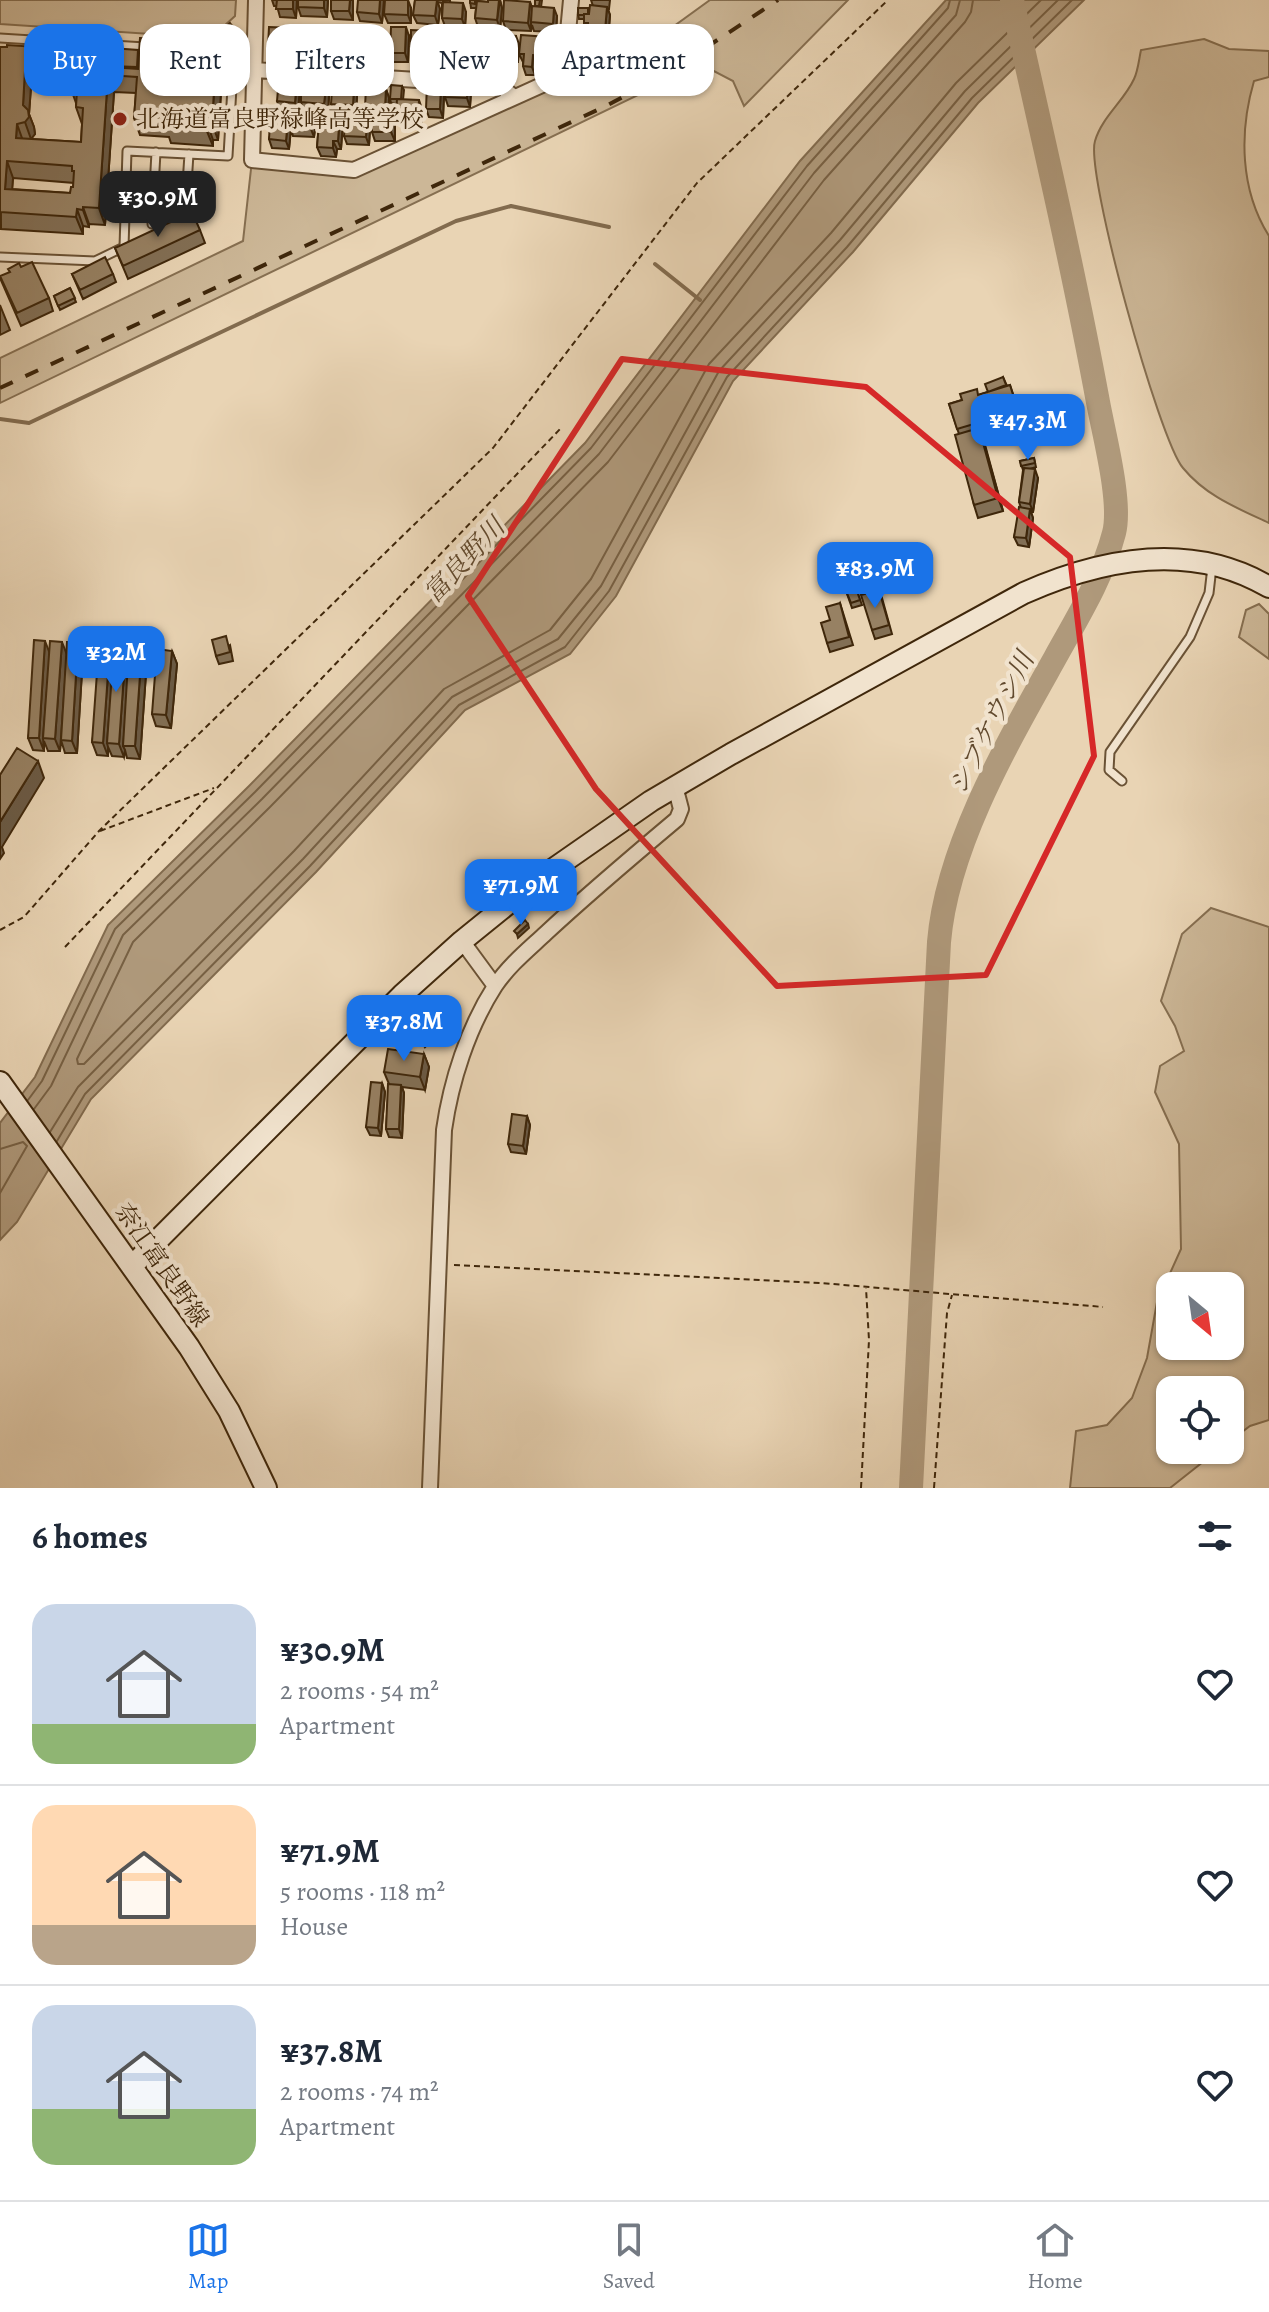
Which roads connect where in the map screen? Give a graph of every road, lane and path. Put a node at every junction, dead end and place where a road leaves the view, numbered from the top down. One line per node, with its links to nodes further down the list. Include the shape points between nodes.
1 (256, 0): 7 (street)
2 (571, 0): 9 (street, via 564,75)
3 (888, 0): 21 (path, via 697,183 493,448)
4 (0, 38): 5 (lane)
5 (140, 47)
6 (250, 60): 7 (lane)
7 (255, 62): 9 (street, via 499,85); 9 (street, via 252,160 354,170)
8 (231, 96): 11 (lane, via 228,156)
9 (514, 97)
10 (156, 152): 11 (lane); 13 (lane); 14 (lane, via 127,151 124,247 95,261)
11 (189, 154): 12 (lane)
12 (185, 215)
13 (152, 224)
14 (0, 257)
15 (561, 428): 20 (path)
16 (1213, 565): 17 (street); 18 (lane, via 1209,593 1190,637 1110,752 1109,770); 19 (street, via 1153,559 1109,564 1052,581)
17 (1269, 587)
18 (1122, 781)
19 (675, 786): 23 (street, via 572,855); 25 (street, via 681,809 677,819 555,924)
20 (218, 787): 21 (path); 24 (path)
21 (99, 831): 22 (path, via 24,917)
22 (0, 930)
23 (462, 941): 25 (street); 28 (street)
24 (65, 947)
25 (495, 986): 27 (street, via 472,1031 448,1102)
26 (0, 1082): 28 (street, 奈江富良野線)
27 (438, 1264): 29 (path); 33 (street)
28 (132, 1266): 32 (street, 奈江富良野線, via 213,1384)
29 (866, 1287): 30 (path); 34 (path, via 869,1340)
30 (952, 1295): 31 (path); 35 (path)
31 (1103, 1307)
32 (266, 1488)
33 (430, 1488)
34 (861, 1488)
35 (934, 1488)

